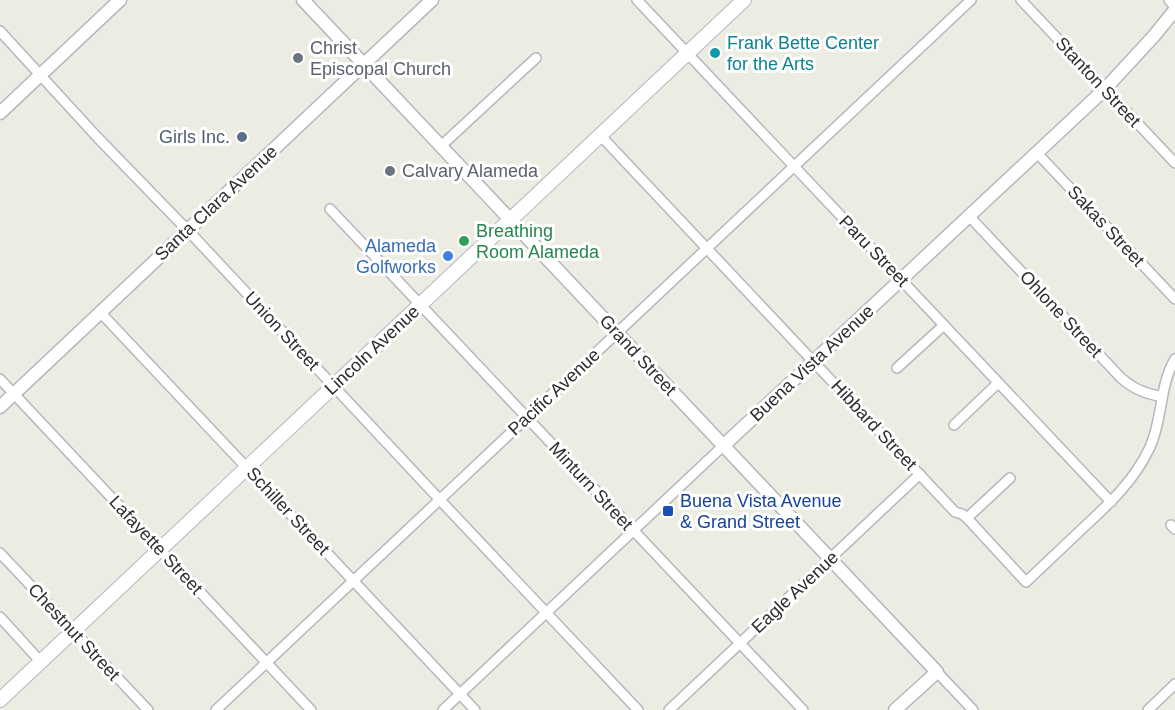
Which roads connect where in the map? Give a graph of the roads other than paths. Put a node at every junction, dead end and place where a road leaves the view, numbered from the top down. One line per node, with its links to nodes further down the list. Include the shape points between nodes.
1 (120, 0): 14 (street)
2 (303, 0): 13 (street, Grand Street)
3 (432, 0): 13 (street, Santa Clara Avenue)
4 (637, 0): 11 (street, Paru Street)
5 (744, 0): 11 (main road, Lincoln Avenue)
6 (970, 0): 21 (street, Pacific Avenue)
7 (1021, 0): 15 (street, Stanton Street)
8 (1169, 0): 9 (street)
9 (1175, 8): 15 (street, Buena Vista Avenue)
10 (0, 31): 14 (street, Union Street)
11 (687, 53): 17 (main road, Lincoln Avenue); 21 (street, Paru Street)
12 (536, 58): 18 (street)
13 (364, 64): 18 (street, Grand Street); 25 (street, Santa Clara Avenue)
14 (40, 75): 16 (street); 25 (street, Union Street)
15 (1105, 89): 19 (street, Buena Vista Avenue); 20 (street, Stanton Street)
16 (0, 113)
17 (600, 135): 24 (main road, Lincoln Avenue); 26 (street, Hibbard Street)
18 (441, 146): 24 (street, Grand Street)
19 (1036, 152): 23 (street, Buena Vista Avenue); 28 (street, Sakas Street)
20 (1175, 164)
21 (793, 167): 26 (street, Pacific Avenue); 27 (street, Paru Street)
22 (330, 209): 29 (street, Minturn Street)
23 (969, 216): 27 (street, Buena Vista Avenue); 40 (street, Ohlone Street, via 1120,378 1140,392)
24 (511, 219): 29 (main road, Lincoln Avenue); 32 (street, Grand Street)
25 (188, 230): 30 (street, Santa Clara Avenue); 38 (street, Union Street)
26 (707, 248): 32 (street, Pacific Avenue); 34 (street, Hibbard Street)
27 (901, 280): 31 (street, Paru Street); 34 (street, Buena Vista Avenue)
28 (1175, 299)
29 (421, 304): 38 (main road, Lincoln Avenue); 42 (street, Minturn Street)
30 (100, 312): 39 (street, Santa Clara Avenue); 45 (street, Schiller Street)
31 (944, 325): 35 (street); 37 (street, Paru Street)
32 (617, 333): 42 (street, Pacific Avenue); 44 (street, Grand Street)
33 (1175, 359): 40 (street)
34 (814, 361): 44 (street, Buena Vista Avenue); 46 (street, Hibbard Street)
35 (897, 368)
36 (0, 379): 39 (street, Lafayette Street)
37 (998, 383): 43 (street); 49 (street, Paru Street)
38 (334, 386): 45 (main road, Lincoln Avenue); 48 (street, Union Street)
39 (14, 394): 41 (street, Santa Clara Avenue); 52 (street, Lafayette Street)
40 (1162, 397): 49 (street, via 1150,449 1134,476)
41 (0, 407)
42 (527, 418): 48 (street, Pacific Avenue); 51 (street, Minturn Street)
43 (954, 424)
44 (723, 446): 51 (street, Buena Vista Avenue); 54 (street, Grand Street)
45 (247, 468): 52 (main road, Lincoln Avenue); 55 (street, Schiller Street)
46 (920, 474): 50 (street, Hibbard Street, via 955,512); 54 (street, Eagle Avenue)
47 (1010, 478): 50 (street)
48 (440, 500): 55 (street, Pacific Avenue); 56 (street, Union Street)
49 (1111, 502): 50 (street, Hibbard Street, via 1026,582)
50 (967, 518)
51 (633, 531): 56 (street, Buena Vista Avenue); 59 (street, Minturn Street)
52 (160, 550): 58 (main road, Lincoln Avenue); 61 (street, Lafayette Street)
53 (0, 553): 58 (street, Chestnut Street)
54 (830, 559): 59 (street, Eagle Avenue); 62 (street, Grand Street)
55 (353, 581): 61 (street, Pacific Avenue); 64 (street, Schiller Street)
56 (546, 612): 64 (street, Buena Vista Avenue); 71 (street, Union Street)
57 (0, 617): 60 (street)
58 (74, 631): 60 (main road, Lincoln Avenue); 66 (street, Chestnut Street)
59 (740, 644): 72 (street, Eagle Avenue); 73 (street, Minturn Street)
60 (41, 662): 65 (main road, Lincoln Avenue)
61 (267, 663): 67 (street, Pacific Avenue); 68 (street, Lafayette Street)
62 (936, 672): 74 (street); 75 (street, Grand Street)
63 (1175, 684): 76 (street)
64 (460, 694): 69 (street, Buena Vista Avenue); 70 (street, Schiller Street)
65 (0, 700)
66 (148, 710)
67 (216, 710)
68 (311, 710)
69 (443, 710)
70 (475, 710)
71 (638, 710)
72 (669, 710)
73 (803, 710)
74 (895, 710)
75 (973, 710)
76 (1148, 710)

